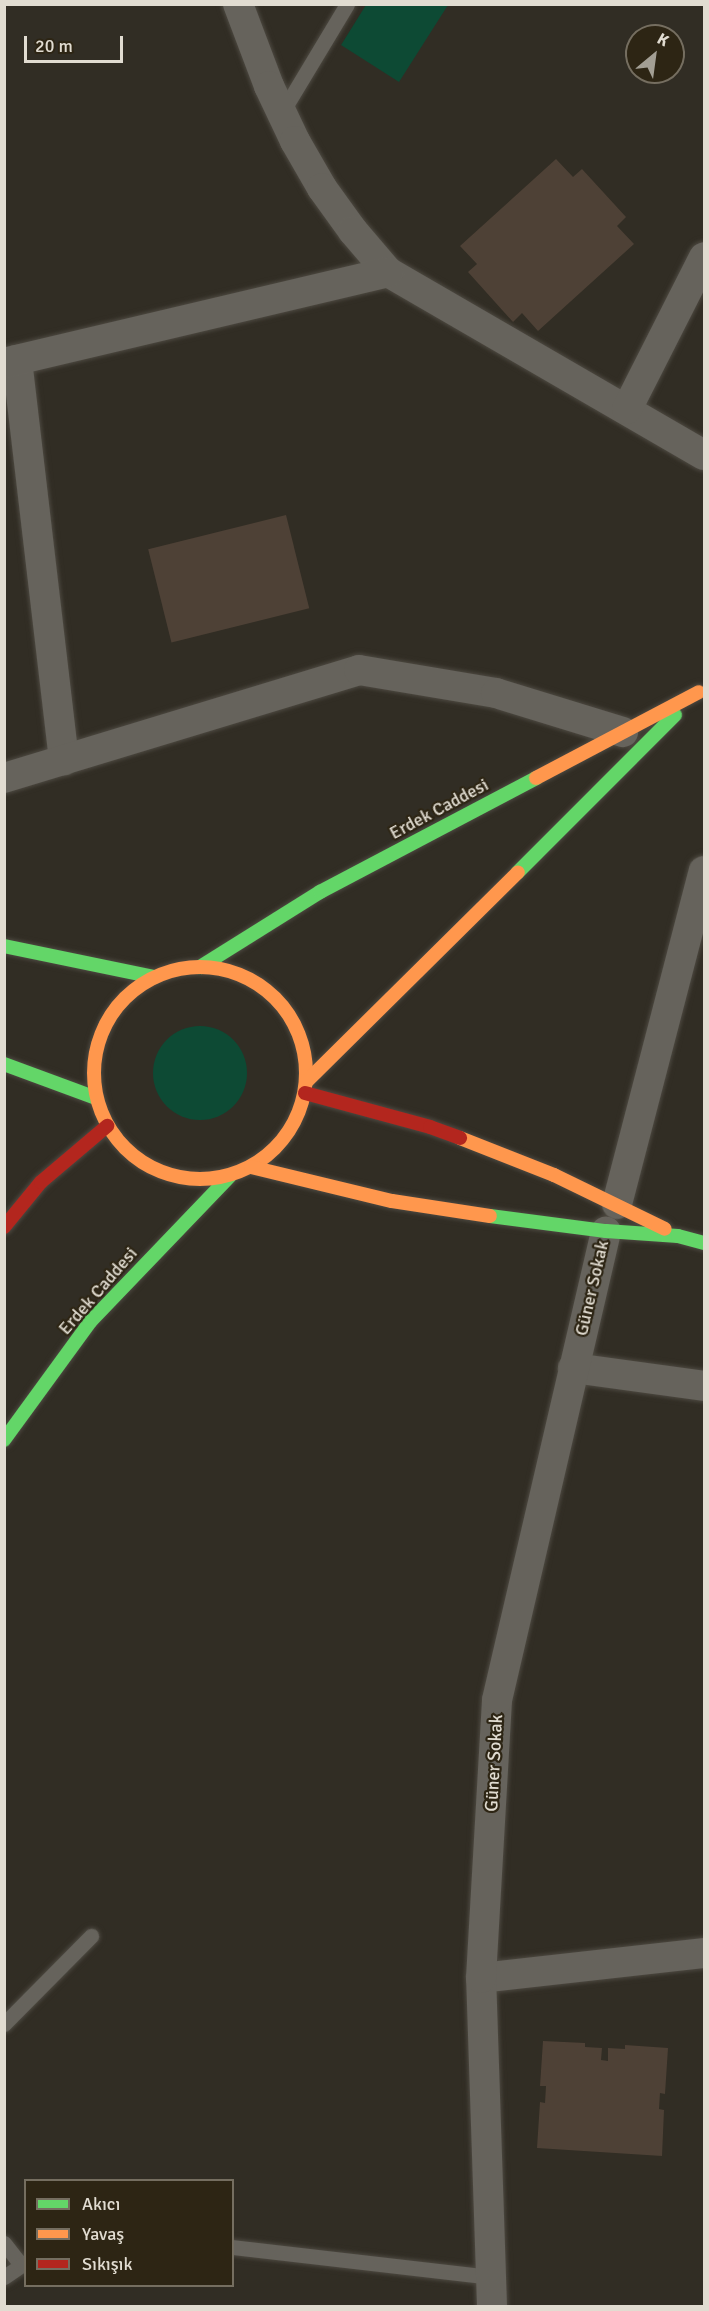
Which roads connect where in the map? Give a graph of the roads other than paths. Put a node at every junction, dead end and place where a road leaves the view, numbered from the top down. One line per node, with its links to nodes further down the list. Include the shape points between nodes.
1 (238, 4): 3 (street)
2 (347, 4): 3 (lane)
3 (282, 114): 5 (street, via 322,188)
4 (705, 257): 7 (street)
5 (388, 272): 6 (street); 7 (street)
6 (11, 361): 11 (street)
7 (627, 409): 8 (street)
8 (705, 455)
9 (702, 689): 10 (street, Erdek Caddesi); 19 (street, Erdek Caddesi)
10 (623, 732): 11 (street, via 496,693 359,670); 16 (street, Erdek Caddesi, via 320,892)
11 (63, 760): 12 (street)
12 (4, 778)
13 (705, 870): 14 (street, Güner Sokak)
14 (699, 912): 24 (street, Güner Sokak)
15 (4, 946): 17 (street)
16 (200, 967): 17 (street, via 176,969); 19 (street, via 223,969 245,977 282,1005 304,1047)
17 (154, 977): 20 (street, via 134,989 103,1027 95,1050)
18 (4, 1064): 20 (street)
19 (306, 1088): 22 (street, via 287,1136); 24 (street, via 440,1131 554,1175)
20 (96, 1098): 21 (street)
21 (107, 1126): 23 (street, via 119,1143 151,1168 190,1179); 25 (street, via 41,1182)
22 (252, 1167): 23 (street); 24 (street, via 392,1201 463,1213)
23 (230, 1176): 30 (street, Erdek Caddesi, via 90,1322)
24 (611, 1218): 26 (street); 26 (street); 28 (street, Güner Sokak)
25 (4, 1227)
26 (678, 1236): 27 (street)
27 (705, 1243)
28 (573, 1368): 29 (street); 33 (street, Güner Sokak, via 498,1700)
29 (705, 1386)
30 (4, 1440)
31 (91, 1936): 34 (lane)
32 (705, 1953): 33 (street)
33 (481, 1978): 39 (street, Güner Sokak)
34 (4, 2024)
35 (4, 2243): 37 (lane)
36 (234, 2247): 39 (lane)
37 (23, 2264): 38 (lane)
38 (4, 2277)
39 (491, 2277): 40 (street, Güner Sokak)
40 (492, 2307)

